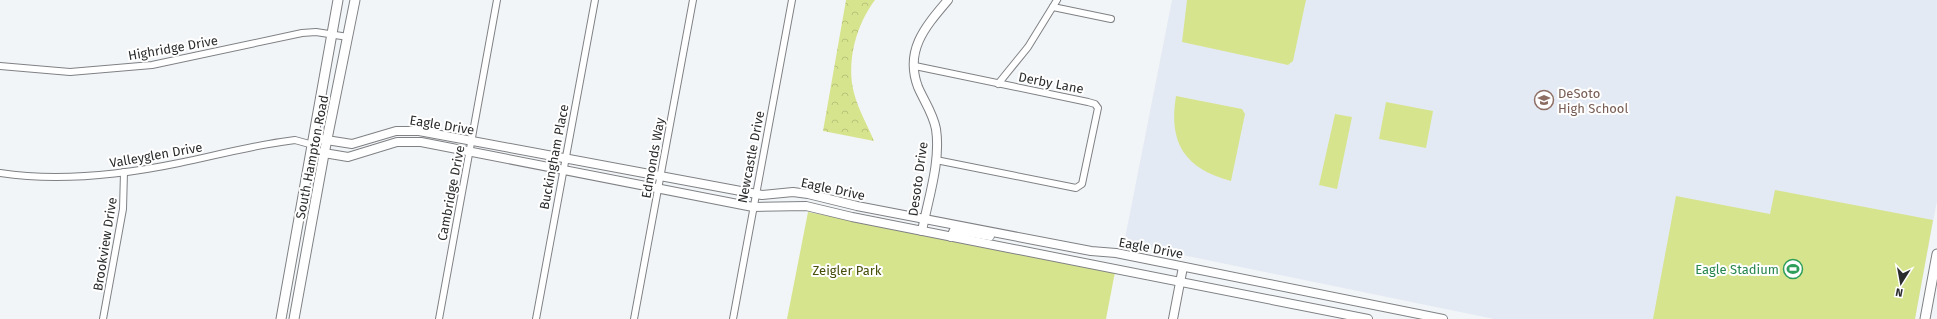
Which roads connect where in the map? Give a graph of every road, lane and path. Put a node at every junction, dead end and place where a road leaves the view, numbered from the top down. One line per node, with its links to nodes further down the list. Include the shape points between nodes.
1 (338, 0): 11 (main road, South Hampton Road)
2 (355, 0): 12 (main road, South Hampton Road)
3 (497, 0): 17 (street, Cambridge Drive)
4 (595, 0): 21 (street, Buckingham Place)
5 (693, 0): 26 (street, Edmonds Way)
6 (792, 0): 28 (street, Newcastle Drive)
7 (948, 0): 14 (street, Desoto Drive, via 920,36 914,53)
8 (1057, 0): 9 (street)
9 (1053, 7): 10 (street); 15 (street, via 1028,47)
10 (1112, 19)
11 (332, 34): 12 (street, Highridge Drive); 13 (street, Highridge Drive, via 302,33 152,65 70,72); 18 (main road, South Hampton Road)
12 (348, 36): 16 (main road, South Hampton Road)
13 (0, 66)
14 (914, 66): 15 (street, Derby Lane); 22 (street, Desoto Drive, via 918,87 933,116 937,145)
15 (998, 84): 22 (street, Derby Lane, via 1095,104 1098,108 1097,118 1082,184 1076,188 1067,187)
16 (327, 140): 17 (street, Eagle Drive, via 352,144 388,133 406,131); 18 (street, Eagle Drive, via 320,139); 20 (main road, South Hampton Road)
17 (472, 141): 19 (street, Cambridge Drive); 21 (street, Eagle Drive)
18 (313, 144): 20 (street, via 318,152); 24 (street, Valleyglen Drive, via 295,140 281,142 178,164); 41 (main road, South Hampton Road)
19 (470, 153): 20 (street, Eagle Drive, via 408,141 348,157); 23 (street, Eagle Drive); 49 (street, Cambridge Drive)
20 (324, 154): 42 (main road, South Hampton Road)
21 (565, 159): 23 (street, Buckingham Place); 26 (street, Eagle Drive)
22 (936, 160): 32 (street, Desoto Drive)
23 (563, 171): 27 (street, Eagle Drive); 50 (street, Buckingham Place)
24 (124, 172): 25 (street, Valleyglen Drive, via 106,175 46,176); 46 (street, Brookview Drive, via 123,209)
25 (0, 173)
26 (660, 176): 27 (street, Edmonds Way); 28 (street, Eagle Drive)
27 (658, 189): 31 (street, Eagle Drive); 51 (street, Edmonds Way)
28 (755, 194): 29 (street, Eagle Drive); 31 (street, Newcastle Drive)
29 (808, 194): 30 (street); 32 (street, Eagle Drive)
30 (806, 206): 31 (street, Eagle Drive); 33 (street, Eagle Drive)
31 (753, 207): 52 (street, Newcastle Drive)
32 (925, 219): 33 (street, Desoto Drive); 35 (street, Eagle Drive)
33 (922, 231): 34 (street, Eagle Drive)
34 (951, 237): 35 (street, via 954,230 977,235); 38 (street, Eagle Drive)
35 (1018, 237): 36 (street, Eagle Drive, via 1091,251)
36 (1110, 252): 38 (street); 39 (street, Eagle Drive)
37 (1937, 254): 56 (main road)
38 (1107, 267): 40 (street, Eagle Drive)
39 (1183, 267): 40 (street); 43 (street, Eagle Drive)
40 (1180, 282): 44 (street, Eagle Drive); 53 (street)
41 (287, 285): 42 (main road); 47 (main road, South Hampton Road)
42 (300, 287): 48 (main road, South Hampton Road)
43 (1303, 291): 44 (street); 45 (street, Eagle Drive)
44 (1300, 306): 54 (street, Eagle Drive)
45 (1434, 318): 55 (street, Eagle Drive)
46 (104, 319)
47 (281, 319)
48 (294, 319)
49 (439, 319)
50 (536, 319)
51 (634, 319)
52 (733, 319)
53 (1173, 319)
54 (1368, 319)
55 (1443, 319)
56 (1925, 319)

